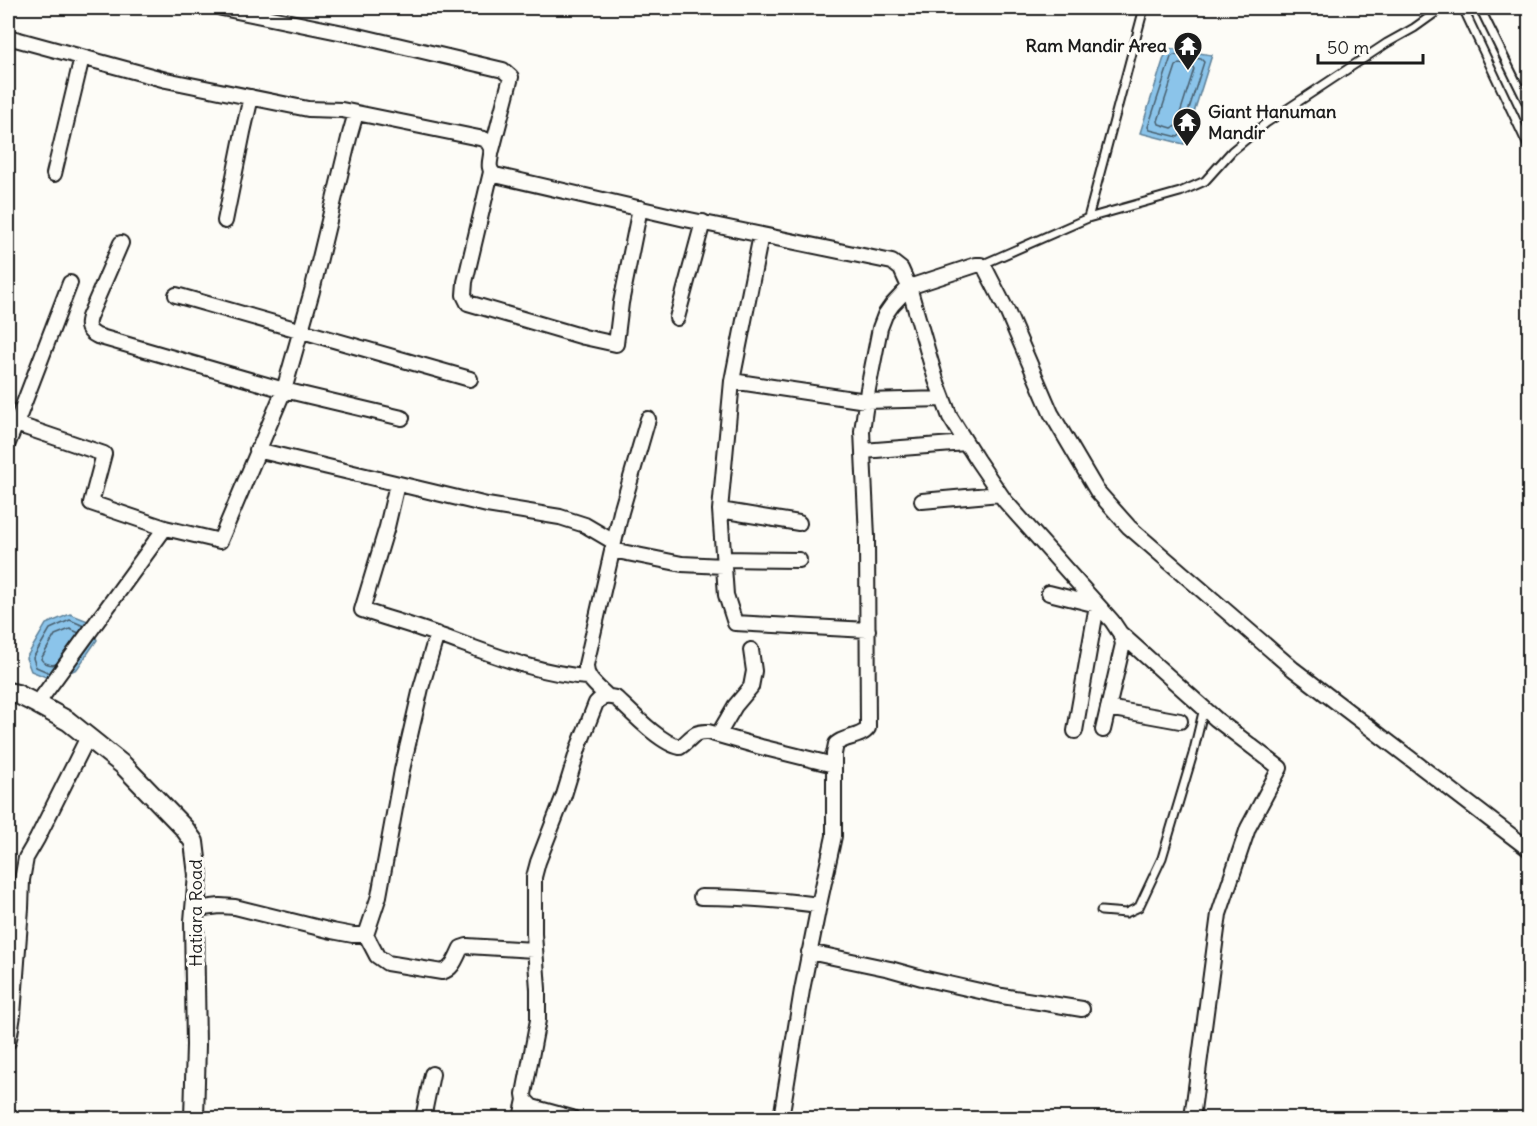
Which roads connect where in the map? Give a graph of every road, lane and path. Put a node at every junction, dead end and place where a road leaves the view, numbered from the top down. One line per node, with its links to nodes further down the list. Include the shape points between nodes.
1 (222, 8): 11 (street, via 502,70 511,77)
2 (1144, 8): 16 (lane)
3 (1440, 8): 16 (lane, via 1266,123 1232,151 1205,181)
4 (1463, 8): 12 (lane)
5 (1480, 8): 9 (lane)
6 (8, 37): 7 (street)
7 (82, 57): 8 (street, via 166,80); 14 (street)
8 (251, 97): 10 (street, via 308,109); 17 (street)
9 (1530, 110)
10 (356, 113): 11 (street, via 484,140); 26 (street)
11 (492, 150): 13 (street)
12 (1530, 150)
13 (491, 172): 15 (street); 15 (street, via 465,282 468,303 584,338 616,344)
14 (54, 174)
15 (640, 208): 18 (street)
16 (1088, 218): 21 (lane)
17 (225, 221)
18 (703, 222): 19 (street); 25 (street)
19 (761, 234): 23 (street, via 892,262 902,269); 28 (street)
20 (121, 243): 29 (street, via 89,316 90,332)
21 (974, 267): 23 (street); 66 (street, via 988,273 1051,413 1097,491 1129,527 1293,669)
22 (70, 283): 34 (street)
23 (912, 286): 30 (street); 31 (street, via 885,315)
24 (176, 295): 26 (street)
25 (677, 318)
26 (301, 330): 27 (street); 29 (street)
27 (470, 379)
28 (732, 381): 31 (street); 42 (street)
29 (284, 390): 32 (street); 37 (street)
30 (943, 399): 31 (street); 36 (street)
31 (866, 401): 38 (street)
32 (402, 418)
33 (648, 420): 45 (street)
34 (16, 424): 35 (street); 44 (street, via 104,454 91,503)
35 (8, 443)
36 (966, 443): 38 (street); 40 (street)
37 (257, 450): 39 (street); 44 (street, via 220,541)
38 (863, 451): 50 (street)
39 (397, 484): 45 (street, via 561,517 585,525); 52 (street, via 362,610)
40 (1000, 494): 41 (street); 49 (street)
41 (921, 501)
42 (720, 510): 43 (street); 47 (street)
43 (799, 523)
44 (165, 528): 57 (street)
45 (613, 546): 47 (street, via 682,564); 54 (street, via 586,664)
46 (799, 560): 47 (street)
47 (724, 562): 50 (street, via 726,595 735,623)
48 (1049, 593): 49 (street)
49 (1097, 605): 51 (street); 62 (street)
50 (868, 630): 65 (street, via 868,728 865,733 836,744)
51 (1120, 633): 58 (street, via 1123,644); 59 (street)
52 (437, 634): 54 (street, via 522,664 571,676); 71 (street, via 402,770 379,896)
53 (751, 650): 63 (street, via 751,687 726,718)
54 (588, 676): 56 (street)
55 (8, 692): 57 (street, Hatiara Road)
56 (607, 696): 63 (street, via 616,698 673,746 680,747 700,731); 72 (street, via 596,703 538,862 533,892)
57 (37, 704): 64 (street, Hatiara Road)
58 (1108, 708): 60 (street); 61 (street)
59 (1204, 708): 70 (lane, via 1162,858 1139,907 1126,913); 83 (street, via 1280,768 1248,828 1219,914)
60 (1180, 721)
61 (1103, 730)
62 (1075, 731)
63 (718, 735): 65 (street)
64 (88, 737): 69 (street, Hatiara Road, via 123,765 194,842 198,874); 75 (street, via 26,858)
65 (834, 765): 68 (street, via 834,836)
66 (1530, 850)
67 (701, 897): 68 (street, via 763,898)
68 (819, 905): 73 (street)
69 (195, 909): 71 (street, via 235,907 332,931); 78 (street, Hatiara Road)
70 (1101, 912)
71 (366, 935): 72 (street, via 377,956 387,963 442,972 452,966 461,948 468,946)
72 (534, 950): 77 (street, via 538,1020)
73 (809, 952): 74 (street, via 1002,996); 82 (street)
74 (1082, 1009)
75 (8, 1042)
76 (432, 1074): 79 (street)
77 (525, 1100): 80 (street); 81 (street, via 532,1107)
78 (194, 1119)
79 (423, 1119)
80 (521, 1119)
81 (572, 1119)
82 (781, 1119)
83 (1192, 1119)

